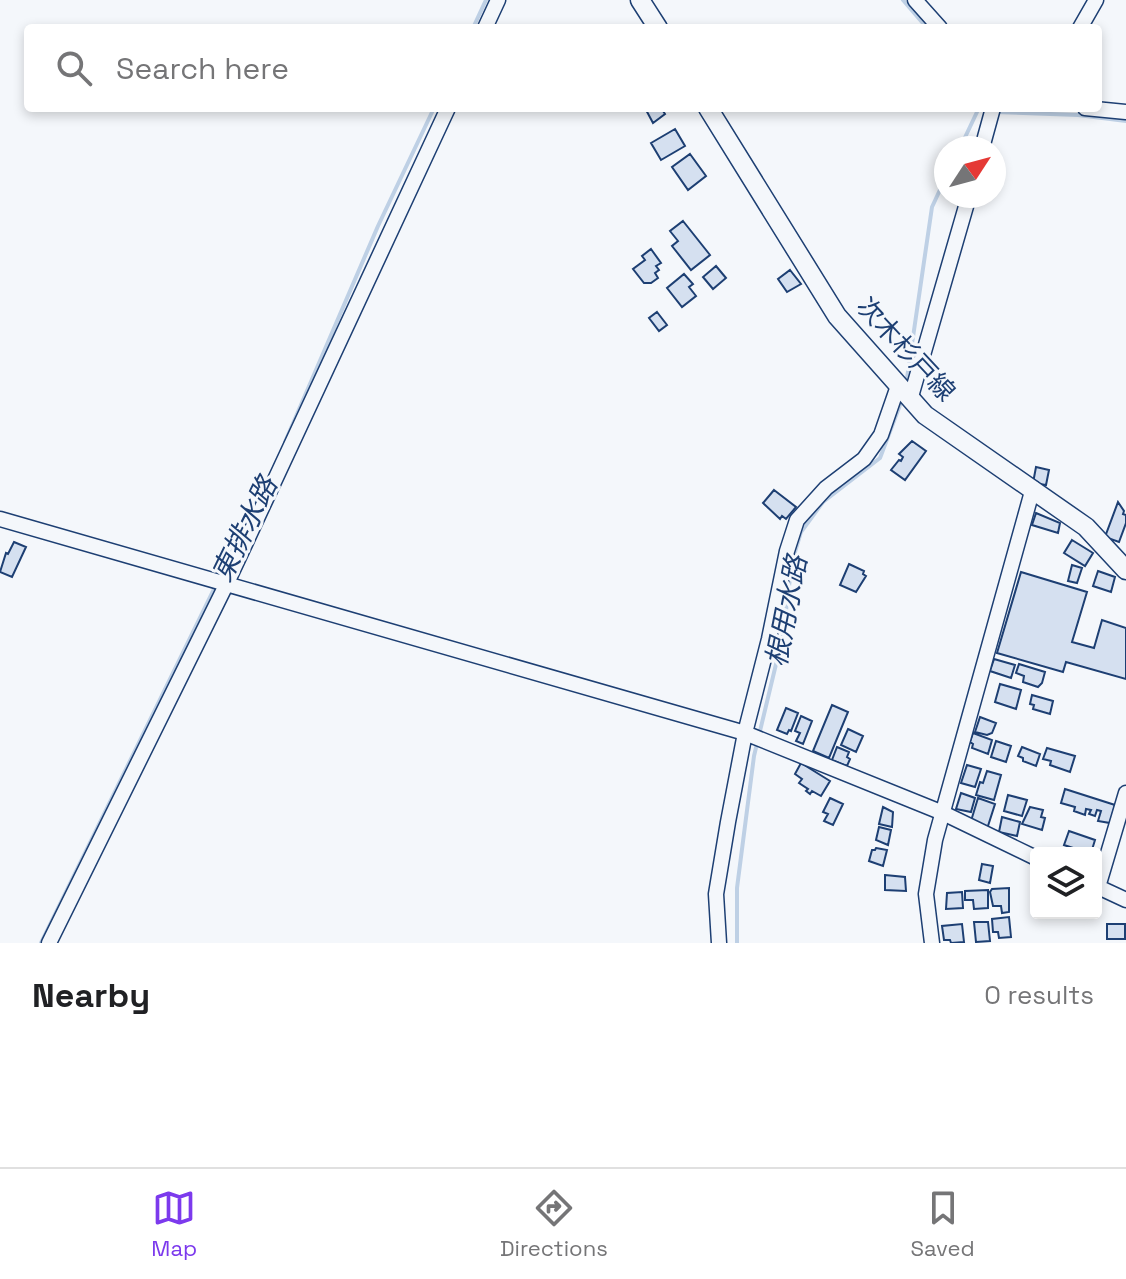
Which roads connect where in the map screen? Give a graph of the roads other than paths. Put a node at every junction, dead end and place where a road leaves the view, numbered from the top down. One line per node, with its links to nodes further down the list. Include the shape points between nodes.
1 (498, 0): 5 (street)
2 (640, 0): 6 (main road)
3 (915, 0): 7 (street)
4 (1096, 0): 8 (street)
5 (487, 24)
6 (655, 24)
7 (936, 24)
8 (1082, 24)
9 (1102, 110): 13 (street)
10 (446, 112): 20 (street)
11 (710, 112): 16 (main road, 次木杉戸線, via 837,316)
12 (992, 112): 14 (street)
13 (1126, 112)
14 (985, 136)
15 (965, 208): 16 (street)
16 (904, 393): 17 (main road, 次木杉戸線, via 925,415); 21 (street, via 864,459 826,488 797,520)
17 (1033, 488): 19 (main road, 次木杉戸線, via 1086,527); 23 (street)
18 (0, 519): 20 (street)
19 (1126, 570)
20 (226, 585): 21 (street); 28 (street)
21 (745, 733): 23 (street); 29 (street, via 716,894)
22 (1126, 793): 25 (street)
23 (943, 813): 24 (street); 30 (street, via 926,894)
24 (1030, 855)
25 (1102, 870)
26 (1102, 888): 27 (street)
27 (1126, 900)
28 (49, 943)
29 (719, 943)
30 (932, 943)

